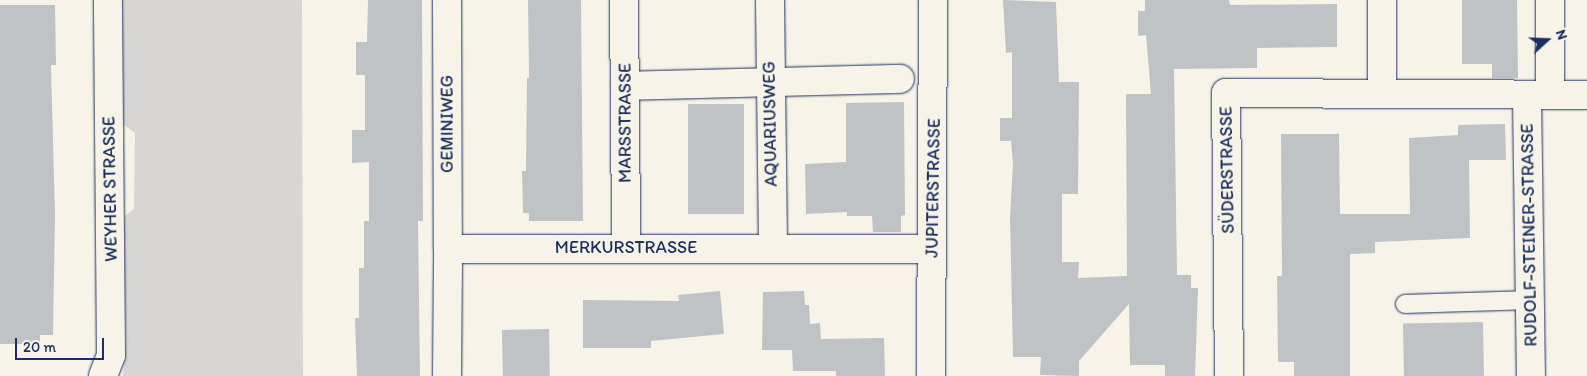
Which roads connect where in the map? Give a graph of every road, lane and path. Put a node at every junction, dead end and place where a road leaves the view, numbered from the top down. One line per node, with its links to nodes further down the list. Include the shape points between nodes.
1 (108, 0): 20 (street, WEYHER STRASSE, via 111,355)
2 (447, 0): 16 (street, GEMINIWEG)
3 (624, 0): 10 (street, MARSSTRASSE)
4 (770, 0): 9 (street, AQUARIUSWEG)
5 (933, 0): 17 (street, JUPITERSTRASSE)
6 (1382, 0): 11 (street)
7 (1550, 0): 12 (street, RUDOLF-STEINER-STRASSE)
8 (900, 79): 9 (street)
9 (769, 84): 10 (street); 15 (street, AQUARIUSWEG)
10 (625, 86): 14 (street, MARSSTRASSE)
11 (1382, 93): 12 (street); 23 (street, SÜDERSTRASSE, via 1226,93)
12 (1539, 94): 13 (street); 18 (street, RUDOLF-STEINER-STRASSE)
13 (1587, 95)
14 (626, 247): 15 (street, MERKURSTRASSE); 16 (street, MERKURSTRASSE)
15 (773, 247): 17 (street, MERKURSTRASSE)
16 (448, 249): 21 (street)
17 (932, 249): 22 (street, JUPITERSTRASSE)
18 (1531, 300): 19 (lane); 24 (street, RUDOLF-STEINER-STRASSE)
19 (1405, 304)
20 (102, 376)
21 (447, 376)
22 (931, 376)
23 (1228, 376)
24 (1531, 376)

